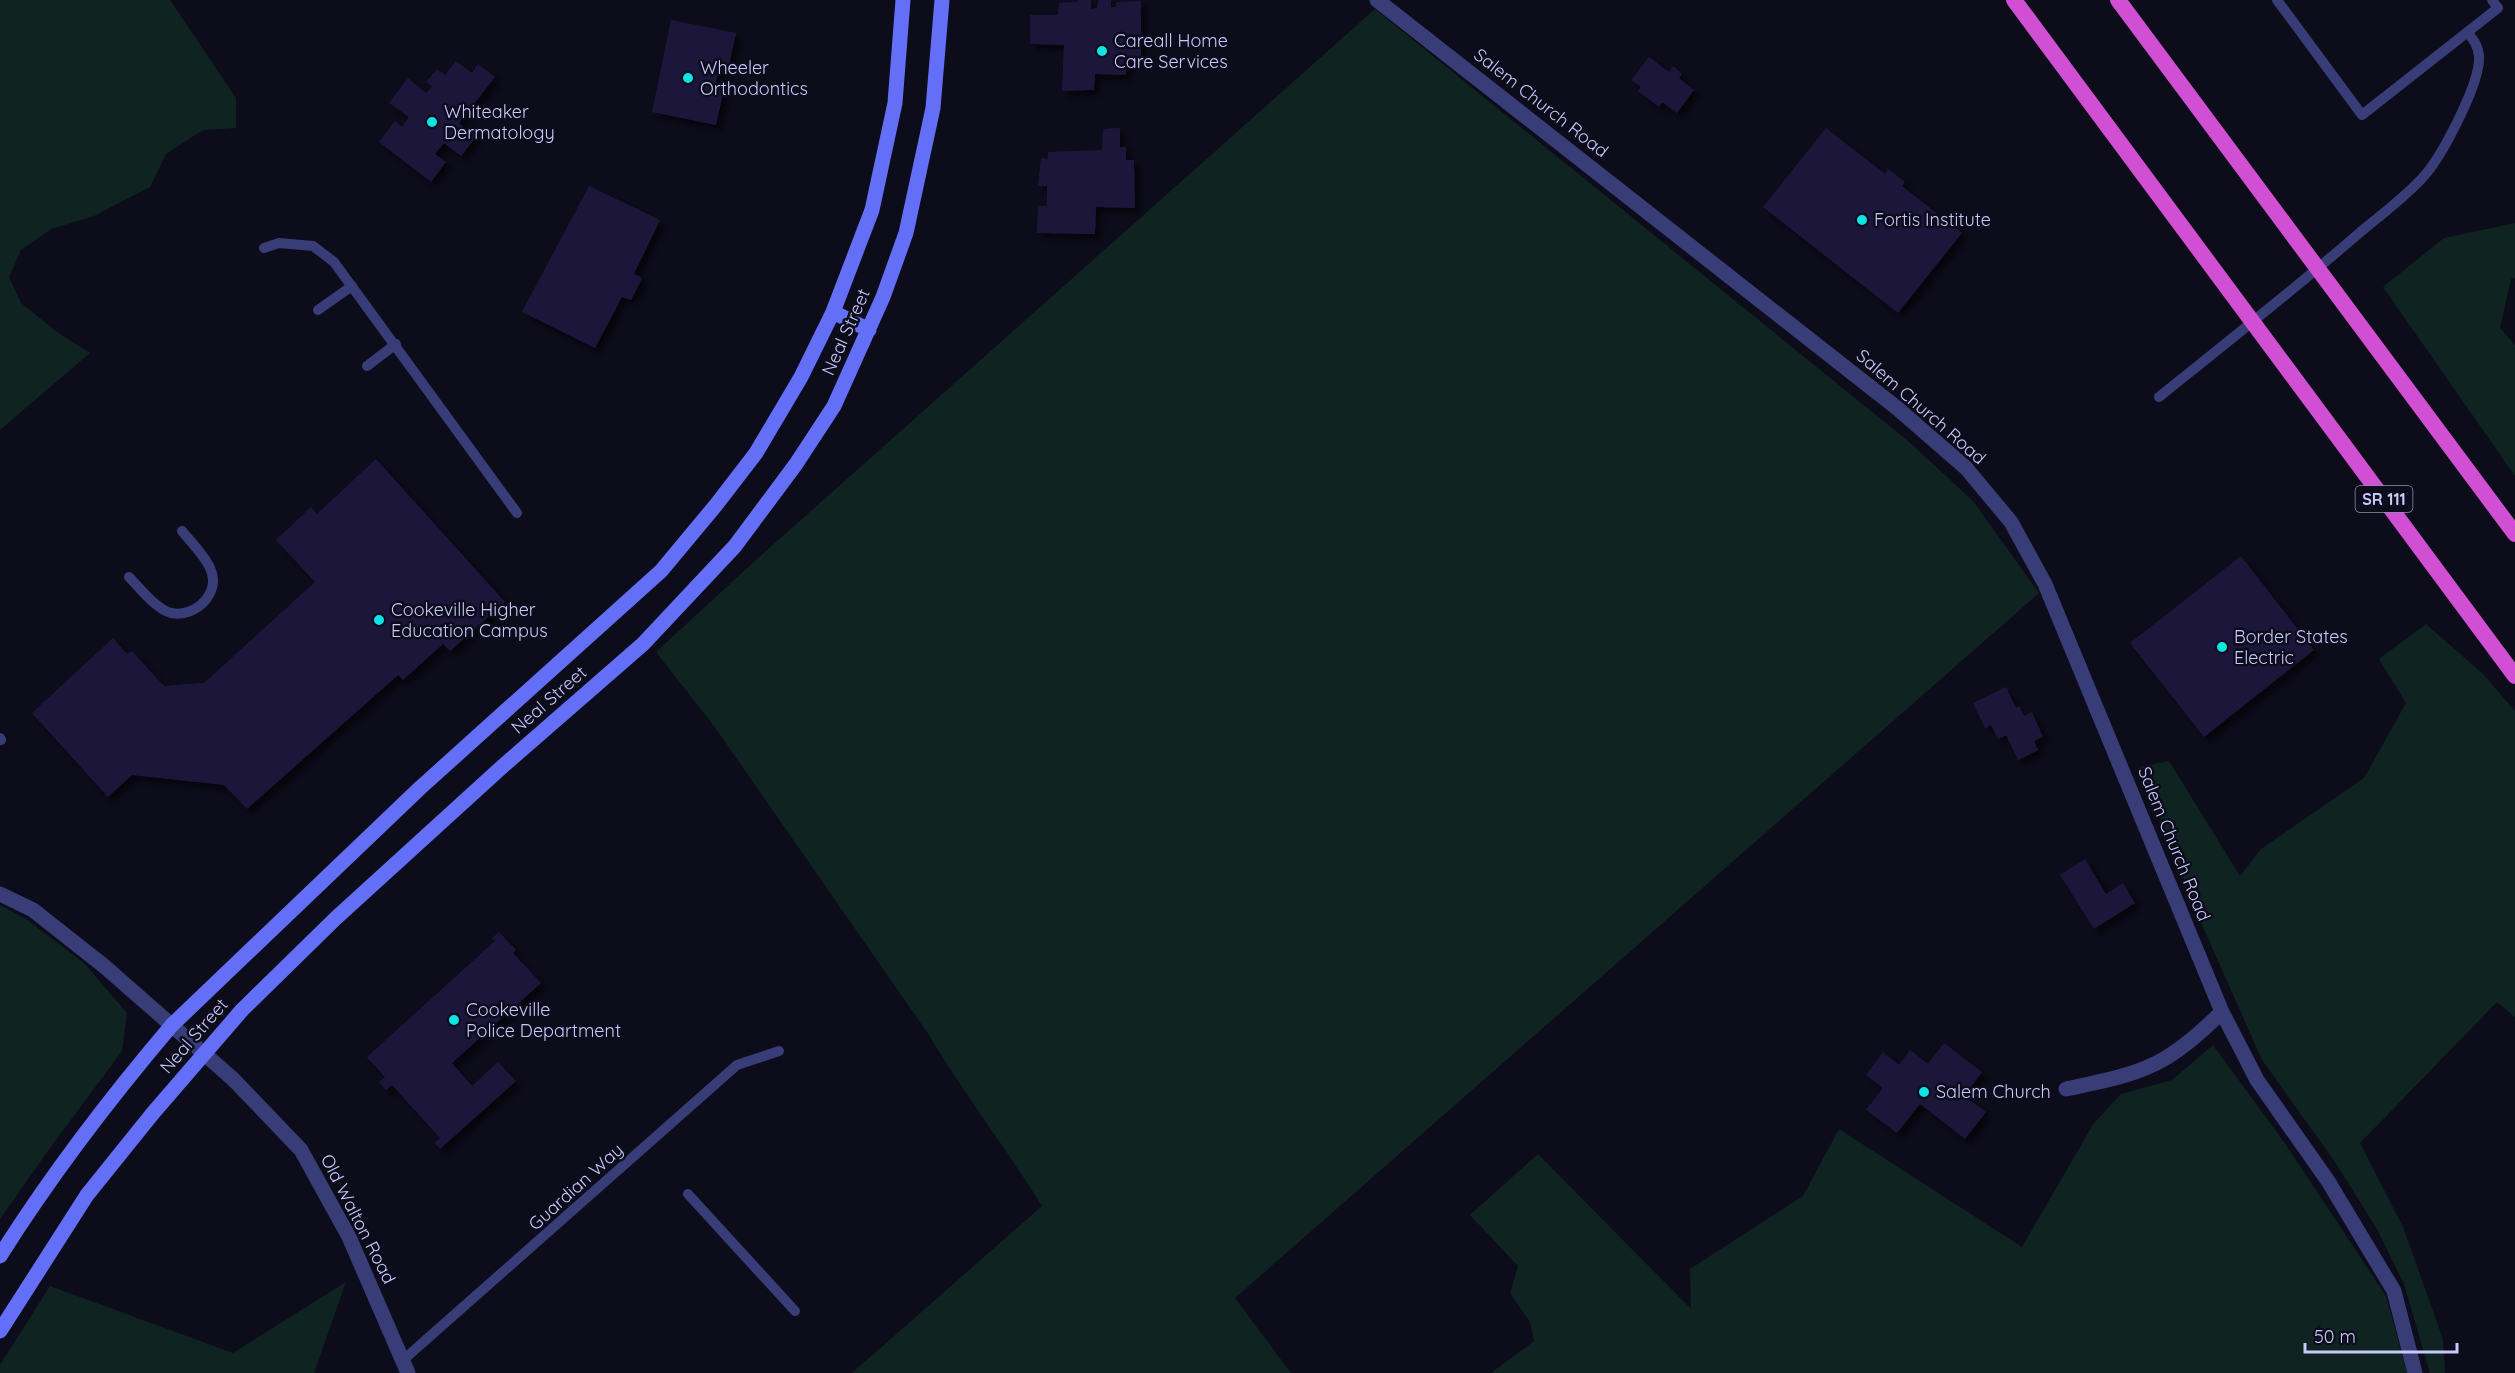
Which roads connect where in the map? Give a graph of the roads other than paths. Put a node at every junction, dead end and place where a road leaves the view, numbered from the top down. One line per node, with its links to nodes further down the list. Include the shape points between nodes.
1 (903, 0): 13 (main road, Neal Street, via 895,103 872,210)
2 (942, 0): 15 (main road, Neal Street, via 933,108 909,222)
3 (1377, 0): 25 (street, Salem Church Road, via 1887,400 1966,468 2011,522 2045,584)
4 (2014, 0): 14 (highway, SR 111)
5 (2118, 0): 10 (highway)
6 (2277, 0): 8 (lane, via 2362,115)
7 (2492, 0): 8 (lane, via 2498,8)
8 (2468, 32): 10 (lane, via 2477,44 2480,58 2462,111 2441,153 2425,176)
9 (264, 248): 11 (lane, via 279,243 313,246 334,262)
10 (2317, 270): 14 (lane); 21 (highway)
11 (352, 286): 12 (lane); 16 (lane)
12 (318, 310)
13 (833, 312): 15 (main road); 26 (main road, Neal Street, via 801,377 756,453 661,571 420,788)
14 (2253, 322): 18 (lane); 23 (highway, SR 111)
15 (869, 330): 28 (main road, Neal Street, via 834,406 796,464 735,546 686,600 644,644 336,918 242,1010)
16 (396, 344): 17 (lane); 19 (lane)
17 (367, 366)
18 (2159, 397)
19 (517, 513)
20 (182, 531): 22 (lane, via 211,569 212,588 205,604 188,613 171,612)
21 (2515, 534)
22 (129, 577)
23 (2515, 676)
24 (0, 894): 26 (street, Old Walton Road, via 33,910)
25 (2222, 1012): 29 (street, via 2163,1060 2116,1078); 35 (street, Salem Church Road, via 2257,1080 2328,1181 2394,1291)
26 (172, 1025): 28 (street, Old Walton Road); 31 (main road, Neal Street, via 35,1200)
27 (779, 1051): 34 (lane, Guardian Way, via 737,1065)
28 (204, 1054): 33 (main road, Neal Street, via 87,1196); 34 (street, Old Walton Road, via 301,1150 349,1237)
29 (2066, 1089)
30 (688, 1194): 32 (lane)
31 (0, 1256)
32 (795, 1311)
33 (0, 1331)
34 (405, 1367)
35 (2415, 1373)

